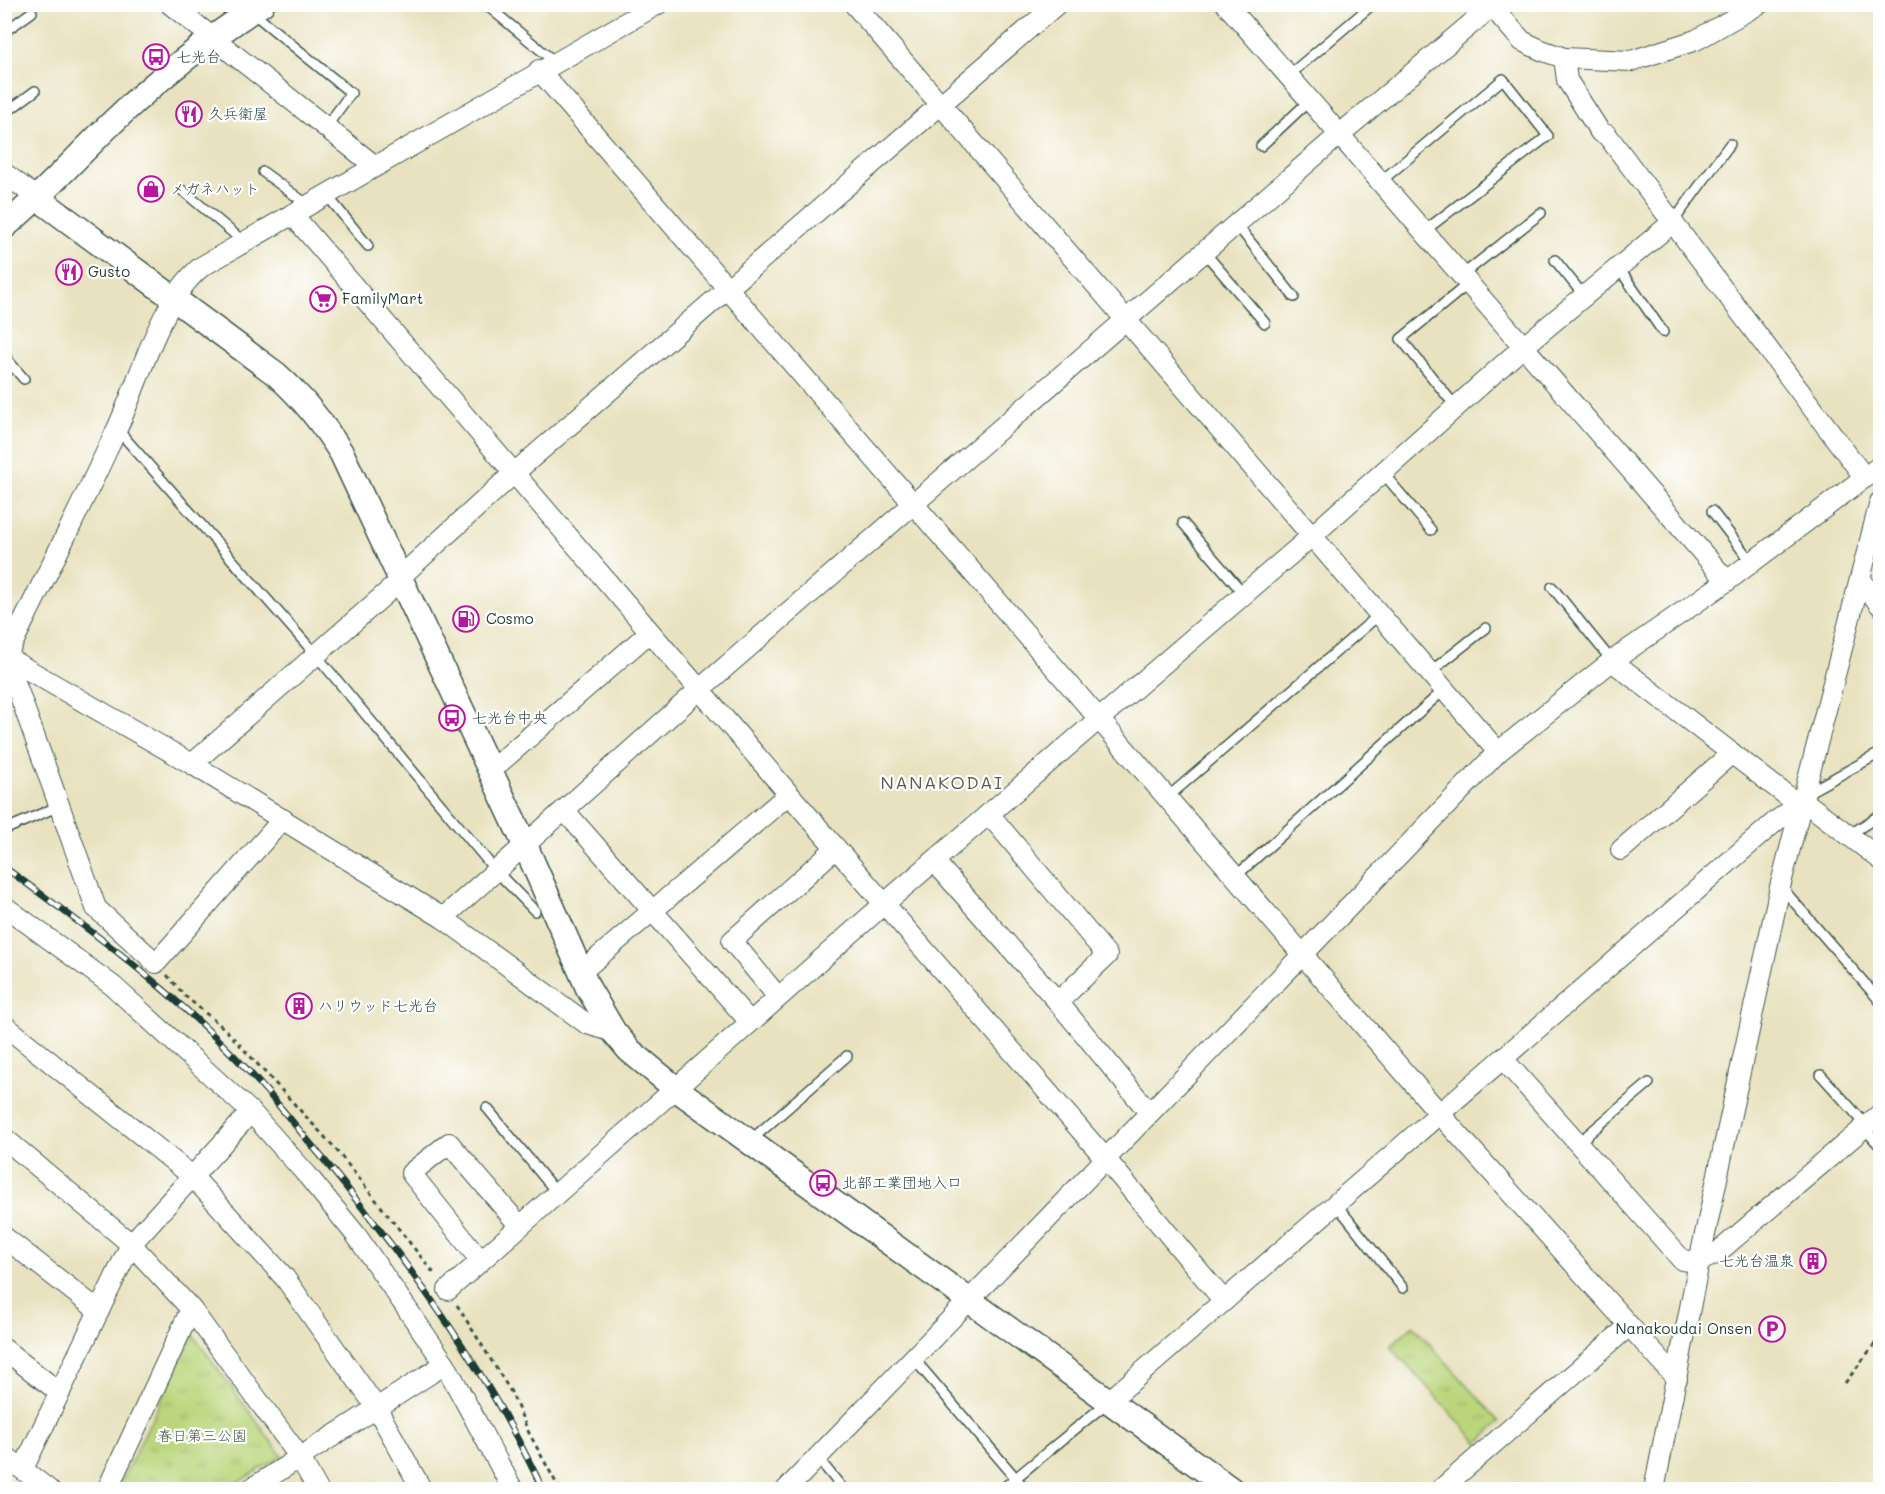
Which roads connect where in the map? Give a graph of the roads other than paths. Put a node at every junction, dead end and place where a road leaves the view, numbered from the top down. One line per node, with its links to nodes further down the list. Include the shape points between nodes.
1 (170, 4): 13 (street)
2 (485, 4): 15 (lane)
3 (658, 4): 15 (street)
4 (854, 4): 19 (street)
5 (1057, 4): 19 (street)
6 (1226, 4): 16 (street)
7 (1373, 4): 16 (lane)
8 (1759, 4): 14 (street, via 1696,40 1631,61)
9 (1491, 6): 14 (street, via 1522,41); 22 (street)
10 (257, 8): 13 (street); 21 (lane, via 351,93)
11 (32, 12): 12 (lane)
12 (4, 32)
13 (212, 39): 21 (street); 31 (street, via 120,115)
14 (1564, 58): 34 (street, via 1567,80 1600,132 1607,135)
15 (547, 66): 25 (street); 45 (street)
16 (1288, 76): 18 (street)
17 (35, 92): 20 (lane)
18 (1309, 100): 22 (street); 24 (lane)
19 (940, 106): 45 (street); 49 (street)
20 (4, 114)
21 (326, 127): 25 (street)
22 (1339, 135): 28 (street); 35 (street)
23 (1730, 144): 34 (lane)
24 (1261, 146)
25 (375, 166): 30 (street)
26 (263, 172): 32 (lane)
27 (4, 173): 31 (street)
28 (1380, 182): 37 (street); 37 (lane, via 1503,79 1548,136)
29 (182, 190): 38 (lane)
30 (326, 194): 32 (street); 39 (lane)
31 (39, 199): 36 (street); 40 (street); 47 (street)
32 (300, 209): 38 (street); 59 (street)
33 (1541, 213): 44 (lane)
34 (1673, 222): 43 (street); 57 (street)
35 (1237, 225): 41 (street); 48 (lane)
36 (4, 227)
37 (1423, 232): 44 (street)
38 (244, 242): 47 (street, via 201,267)
39 (368, 246)
40 (4, 247)
41 (1204, 253): 49 (street); 50 (lane)
42 (1555, 260): 46 (lane)
43 (1618, 267): 46 (street); 51 (lane)
44 (1464, 280): 52 (street); 55 (lane, via 1401,339)
45 (729, 287): 59 (street); 61 (street)
46 (1584, 296): 52 (street)
47 (173, 297): 56 (street); 67 (street, via 276,374 312,408 342,454)
48 (1294, 297)
49 (1127, 321): 61 (street); 65 (street)
50 (1265, 323)
51 (1663, 332)
52 (1523, 347): 55 (street); 68 (street)
53 (4, 356): 54 (lane)
54 (24, 379)
55 (1456, 408): 58 (street)
56 (117, 429): 76 (lane); 77 (street)
57 (1873, 472): 66 (street)
58 (1383, 473): 64 (lane); 65 (street)
59 (513, 474): 67 (street); 75 (street)
60 (1881, 502): 69 (street)
61 (914, 505): 81 (street); 82 (street)
62 (1712, 511): 66 (lane)
63 (1184, 523): 71 (lane)
64 (1431, 530)
65 (1313, 535): 71 (street); 73 (street)
66 (1752, 563): 68 (street)
67 (400, 579): 76 (street); 87 (street)
68 (1727, 581): 78 (street)
69 (1862, 581): 72 (street); 90 (street)
70 (1552, 587): 78 (lane)
71 (1244, 595): 82 (street)
72 (1881, 605)
73 (1380, 614): 79 (street); 89 (lane)
74 (1486, 628): 79 (lane)
75 (650, 632): 81 (street); 87 (street)
76 (316, 655): 86 (street); 103 (lane)
77 (5, 656): 86 (street); 91 (street)
78 (1612, 661): 83 (street); 84 (street)
79 (1430, 672): 80 (street)
80 (1445, 689): 83 (street); 104 (lane)
81 (700, 690): 88 (street); 92 (street)
82 (1100, 719): 89 (street); 93 (street)
83 (1498, 752): 111 (street)
84 (1732, 753): 90 (street); 100 (street)
85 (1881, 753): 90 (lane)
86 (192, 764): 95 (street)
87 (490, 771): 98 (street)
88 (789, 794): 99 (street); 109 (street)
89 (1168, 797): 104 (street)
90 (1801, 800): 97 (street); 105 (street); 122 (street)
91 (59, 806): 95 (street, via 96,908 156,963); 96 (lane)
92 (564, 810): 98 (street); 109 (street)
93 (989, 814): 102 (street); 116 (street, via 1107,955)
94 (1881, 815): 97 (lane)
95 (284, 819): 110 (street)
96 (4, 830)
97 (1849, 835): 101 (street)
98 (525, 845): 103 (street); 112 (street)
99 (836, 848): 106 (street); 114 (street, via 732,941)
100 (1621, 850)
101 (1881, 859)
102 (934, 861): 106 (street); 116 (street)
103 (496, 871): 108 (lane); 110 (street)
104 (1236, 876): 111 (street)
105 (1780, 887): 115 (lane); 143 (street)
106 (884, 904): 114 (street); 135 (street)
107 (4, 906): 128 (street, via 113,986)
108 (535, 911)
109 (652, 912): 112 (street); 118 (street)
110 (443, 918): 117 (street)
111 (1302, 952): 127 (street); 129 (street)
112 (581, 972): 113 (street)
113 (591, 995): 117 (street, via 575,1006); 120 (street)
114 (778, 997): 118 (street)
115 (1881, 1001)
116 (1058, 1002): 127 (street)
117 (563, 1006): 120 (street, via 587,1024)
118 (750, 1022): 125 (street)
119 (4, 1025): 136 (street)
120 (614, 1032): 125 (street, via 641,1061)
121 (847, 1056): 132 (lane)
122 (1503, 1059): 129 (street); 133 (street)
123 (1821, 1075): 130 (lane)
124 (1649, 1083): 133 (lane)
125 (675, 1088): 132 (street); 137 (street)
126 (487, 1108): 137 (lane)
127 (1148, 1111): 135 (street)
128 (251, 1112): 136 (street); 153 (street, via 356,1235)
129 (1440, 1114): 138 (street); 150 (street)
130 (1870, 1123): 134 (lane); 143 (street, via 1717,1253)
131 (4, 1138): 141 (street)
132 (749, 1142): 146 (street)
133 (1578, 1143): 143 (street, via 1682,1260)
134 (1881, 1146)
135 (1104, 1157): 146 (street); 147 (street)
136 (192, 1176): 141 (street); 157 (street, via 285,1278)
137 (556, 1192): 139 (street)
138 (1336, 1204): 144 (lane); 147 (street)
139 (519, 1225): 142 (street); 142 (street, via 449,1143 411,1173)
140 (4, 1238): 149 (street)
141 (131, 1244): 148 (street); 149 (street)
142 (480, 1260): 145 (street)
143 (1699, 1262): 154 (street)
144 (1403, 1288)
145 (448, 1290)
146 (969, 1300): 152 (street); 156 (street)
147 (1224, 1301): 156 (street)
148 (191, 1309): 159 (street); 164 (street)
149 (99, 1311): 155 (street)
150 (1629, 1326): 154 (street); 174 (street)
151 (4, 1349): 155 (street)
152 (914, 1359): 160 (street); 162 (lane)
153 (445, 1364): 157 (street); 168 (street)
154 (1677, 1379): 175 (street)
155 (60, 1393): 161 (street)
156 (1109, 1401): 162 (lane); 173 (street)
157 (376, 1407): 159 (street); 167 (street)
158 (4, 1455): 161 (street)
159 (299, 1456): 165 (street); 166 (street)
160 (817, 1457): 169 (street); 170 (lane)
161 (23, 1469): 163 (street)
162 (1015, 1477): 171 (lane); 172 (lane)
163 (50, 1490)
164 (107, 1490)
165 (249, 1490)
166 (318, 1490)
167 (422, 1490)
168 (513, 1490)
169 (786, 1490)
170 (844, 1490)
171 (1001, 1490)
172 (1026, 1490)
173 (1232, 1490)
174 (1440, 1490)
175 (1654, 1490)

